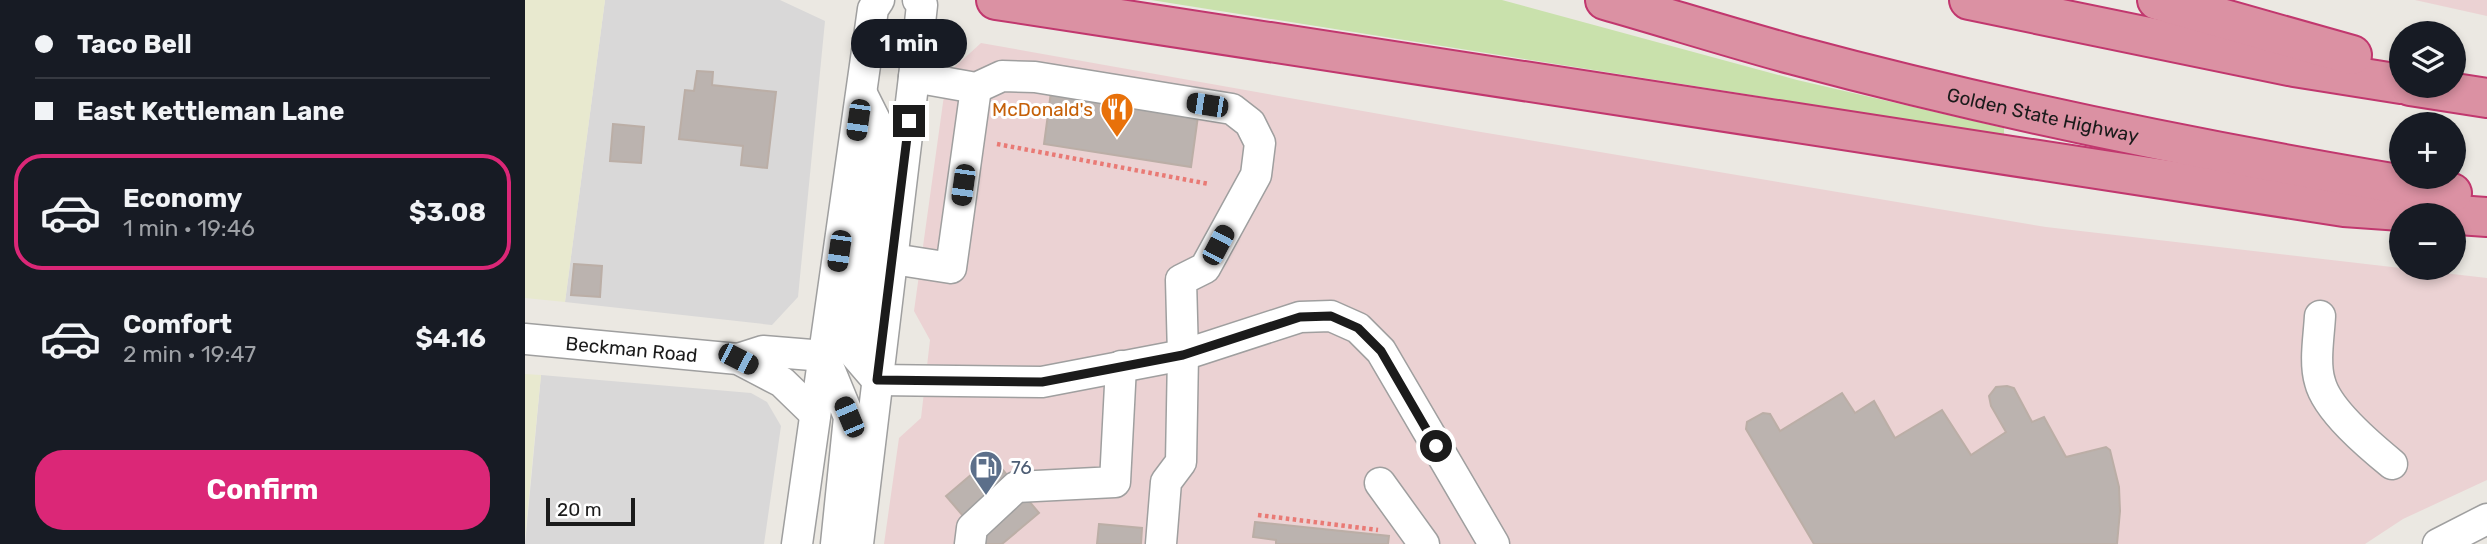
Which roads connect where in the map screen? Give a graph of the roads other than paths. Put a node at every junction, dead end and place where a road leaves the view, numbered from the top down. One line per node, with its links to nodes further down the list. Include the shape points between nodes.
1 (879, 0): 13 (street, via 873,9)
2 (918, 0): 8 (street, via 922,5)
3 (996, 0): 17 (highway, via 2344,207)
4 (1605, 0): 16 (highway, Golden State Highway, via 1794,55 2011,108 2216,151)
5 (1969, 0): 9 (highway)
6 (2157, 0): 7 (highway)
7 (2389, 66)
8 (914, 77): 11 (street); 18 (street)
9 (2389, 82)
10 (2466, 87): 12 (highway)
11 (976, 88): 18 (street, via 951,268); 21 (street, via 1002,76 1035,77 1232,109 1251,123 1260,143 1256,174 1205,268 1181,280)
12 (2487, 93)
13 (862, 94): 22 (street); 25 (street, via 880,130 852,351)
14 (2466, 95): 15 (highway)
15 (2487, 98)
16 (2487, 198)
17 (2487, 217)
18 (893, 259): 25 (street)
19 (2320, 316): 27 (street, via 2319,381 2325,395 2349,425)
20 (525, 338): 23 (street, Beckman Road)
21 (1183, 355): 24 (street); 30 (street, via 1300,317 1331,316 1358,328 1381,351); 35 (street, via 1181,462 1166,482)
22 (824, 356): 23 (street, Beckman Road, via 763,351); 26 (street); 32 (street, via 849,417)
23 (738, 359): 26 (street, Beckman Road, via 782,383)
24 (1121, 366): 25 (street, via 1042,382); 34 (street, via 1115,482 1016,487 972,528)
25 (877, 380): 33 (street)
26 (815, 414): 31 (street)
27 (2392, 464)
28 (1387, 492): 36 (street)
29 (2487, 519): 37 (street)
30 (1490, 543)
31 (797, 544)
32 (836, 544)
33 (858, 544)
34 (970, 544)
35 (1161, 544)
36 (1424, 544)
37 (2438, 544)

